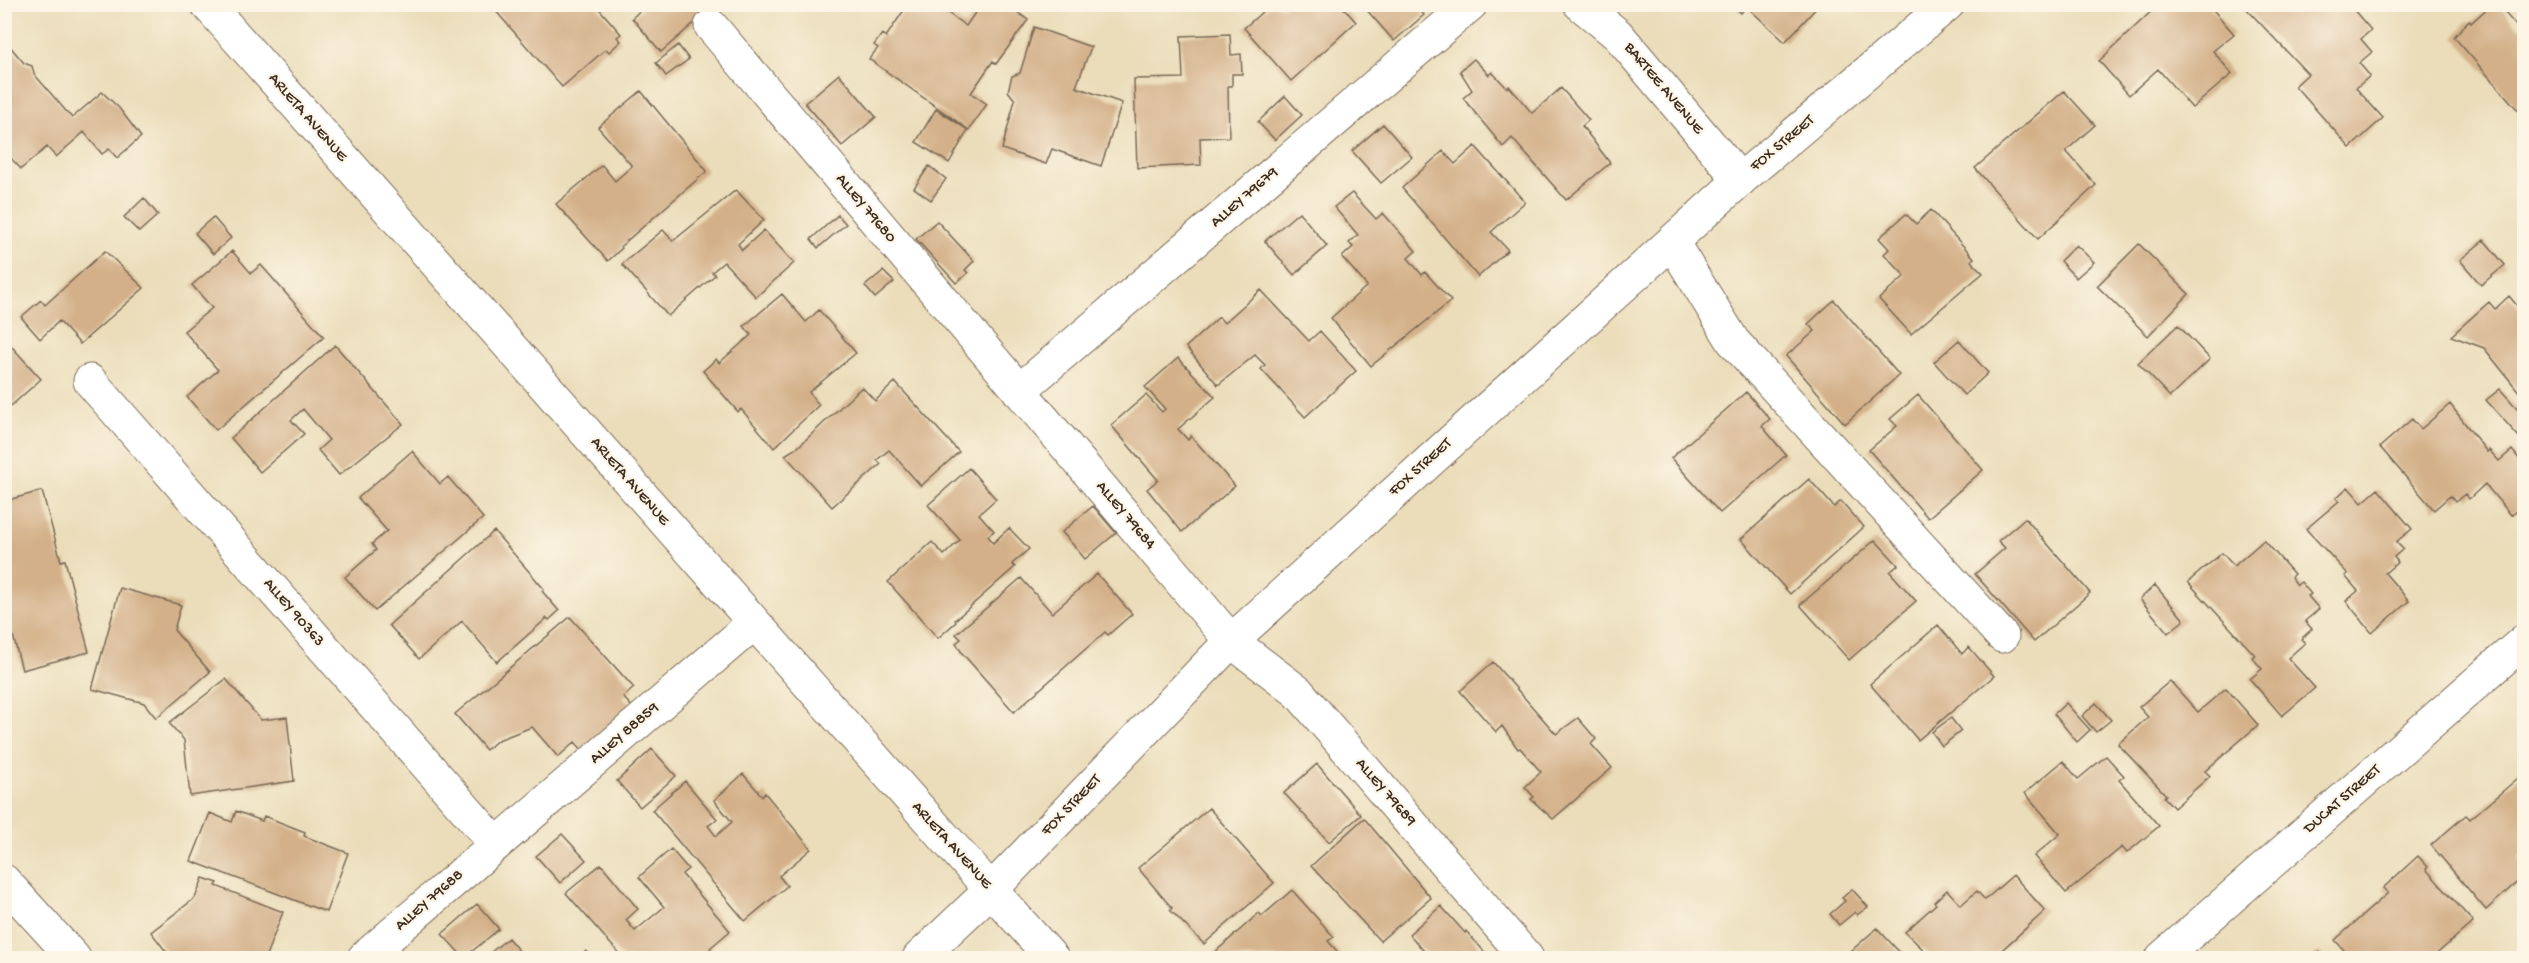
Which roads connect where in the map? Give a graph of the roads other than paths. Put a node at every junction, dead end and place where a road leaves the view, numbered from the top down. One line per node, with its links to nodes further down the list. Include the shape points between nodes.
1 (207, 4): 10 (street, ARLETA AVENUE)
2 (1471, 4): 9 (street, ALLEY 79679)
3 (1580, 4): 6 (street, BARTEE AVENUE, via 1618,35)
4 (1948, 4): 6 (street, FOX STREET)
5 (711, 26): 9 (street, ALLEY 79680)
6 (1740, 180): 7 (street, FOX STREET)
7 (1672, 242): 11 (street, via 1733,341); 12 (street, FOX STREET)
8 (90, 381): 14 (street, ALLEY 90363)
9 (1019, 391): 12 (street, ALLEY 79684)
10 (754, 623): 14 (street, ALLEY 88859); 16 (street, ARLETA AVENUE)
11 (2002, 636)
12 (1231, 641): 16 (street, FOX STREET); 21 (street, ALLEY 79689, via 1298,692)
13 (2524, 641): 22 (street, DUCAT STREET)
14 (496, 844): 18 (street, ALLEY 79688)
15 (4, 881): 17 (street)
16 (991, 890): 19 (street, FOX STREET); 20 (street, ARLETA AVENUE)
17 (74, 958)
18 (364, 958)
19 (919, 958)
20 (1052, 958)
21 (1527, 958)
22 (2162, 958)

